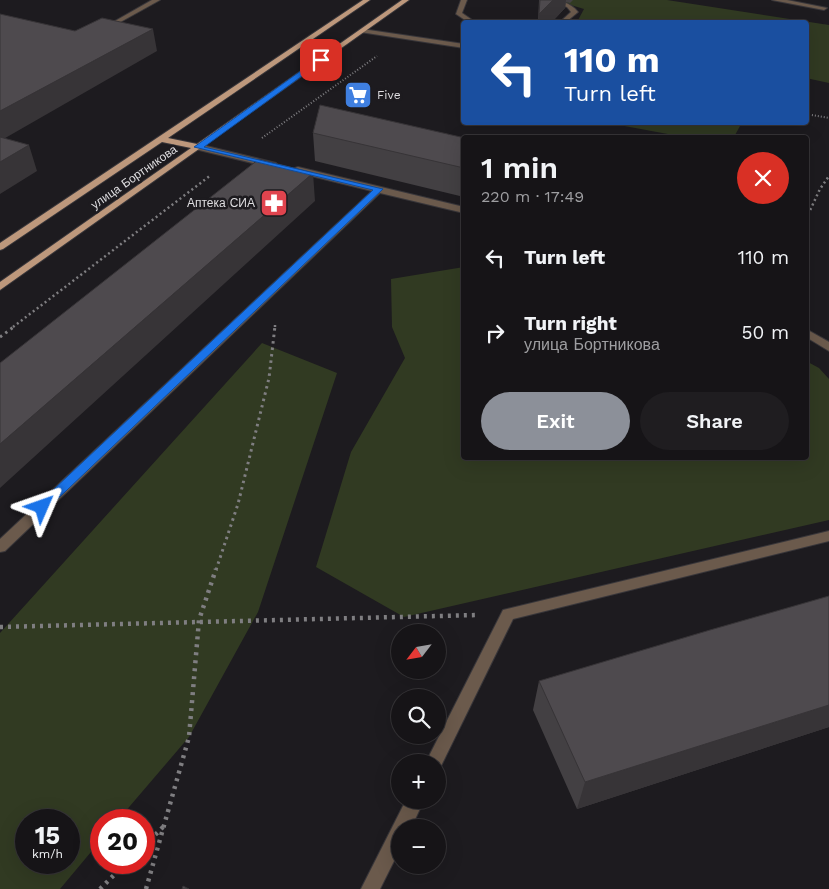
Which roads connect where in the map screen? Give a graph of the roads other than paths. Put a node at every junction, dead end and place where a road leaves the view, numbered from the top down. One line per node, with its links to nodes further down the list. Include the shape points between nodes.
1 (157, 0): 10 (street)
2 (367, 0): 13 (main road, улица Бортникова)
3 (406, 0): 11 (main road, улица Бортникова)
4 (464, 0): 8 (street, via 459,14)
5 (549, 0): 9 (street, via 569,6 575,12)
6 (775, 0): 7 (street)
7 (824, 8)
8 (469, 20)
9 (565, 20)
10 (100, 31)
11 (362, 31): 12 (street); 14 (main road, улица Бортникова)
12 (461, 45)
13 (161, 139): 14 (main road); 17 (main road, улица Бортникова)
14 (198, 147): 15 (street); 18 (main road, улица Бортникова)
15 (379, 189): 16 (street); 22 (street)
16 (461, 209)
17 (0, 247)
18 (0, 287)
19 (809, 334): 20 (street)
20 (829, 347)
21 (829, 536): 23 (street, via 508,614)
22 (0, 547)
23 (438, 754)
24 (391, 848): 25 (street)
25 (370, 889)

